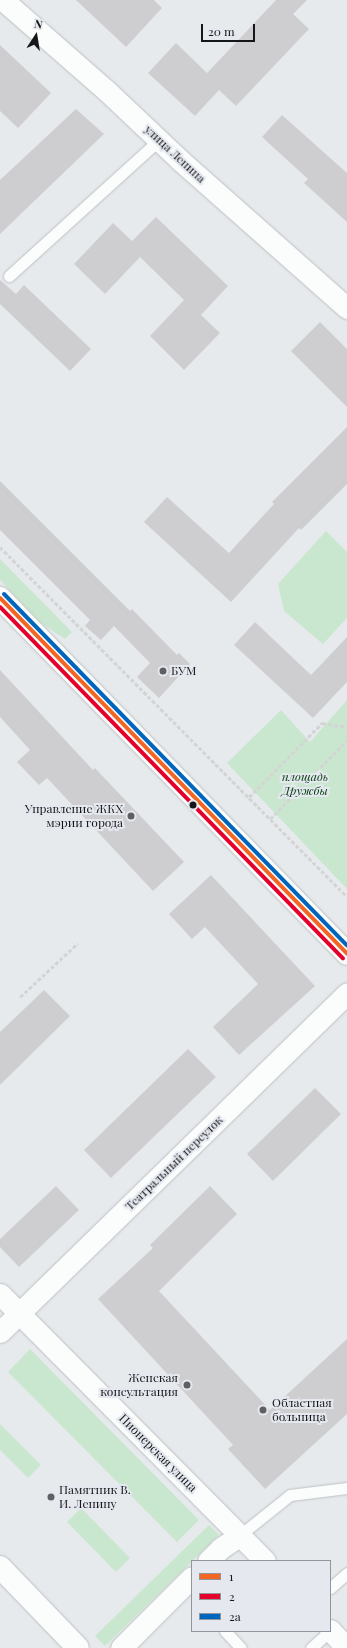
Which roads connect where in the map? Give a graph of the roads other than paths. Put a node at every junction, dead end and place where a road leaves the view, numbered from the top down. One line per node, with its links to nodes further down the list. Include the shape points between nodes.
1 (2, 0): 2 (street, улица Ленина)
2 (159, 140): 3 (lane); 4 (street, улица Ленина)
3 (9, 276)
4 (347, 308)
5 (0, 598): 6 (main road)
6 (347, 954)
7 (347, 993): 9 (street, Театральный переулок)
8 (0, 1294): 9 (street, Пионерская улица)
9 (20, 1313): 10 (street, Театральный переулок); 12 (street, Пионерская улица)
10 (0, 1332)
11 (347, 1488): 12 (lane, via 290,1495)
12 (240, 1535): 13 (street); 14 (street, Пионерская улица)
13 (209, 1560)
14 (264, 1560)
15 (0, 1567): 22 (main road)
16 (347, 1573): 18 (lane)
17 (191, 1578): 23 (street)
18 (331, 1587)
19 (226, 1632): 24 (lane)
20 (329, 1632): 25 (lane)
21 (331, 1632): 26 (street)
22 (78, 1648)
23 (121, 1648)
24 (241, 1648)
25 (311, 1648)
26 (346, 1648)

